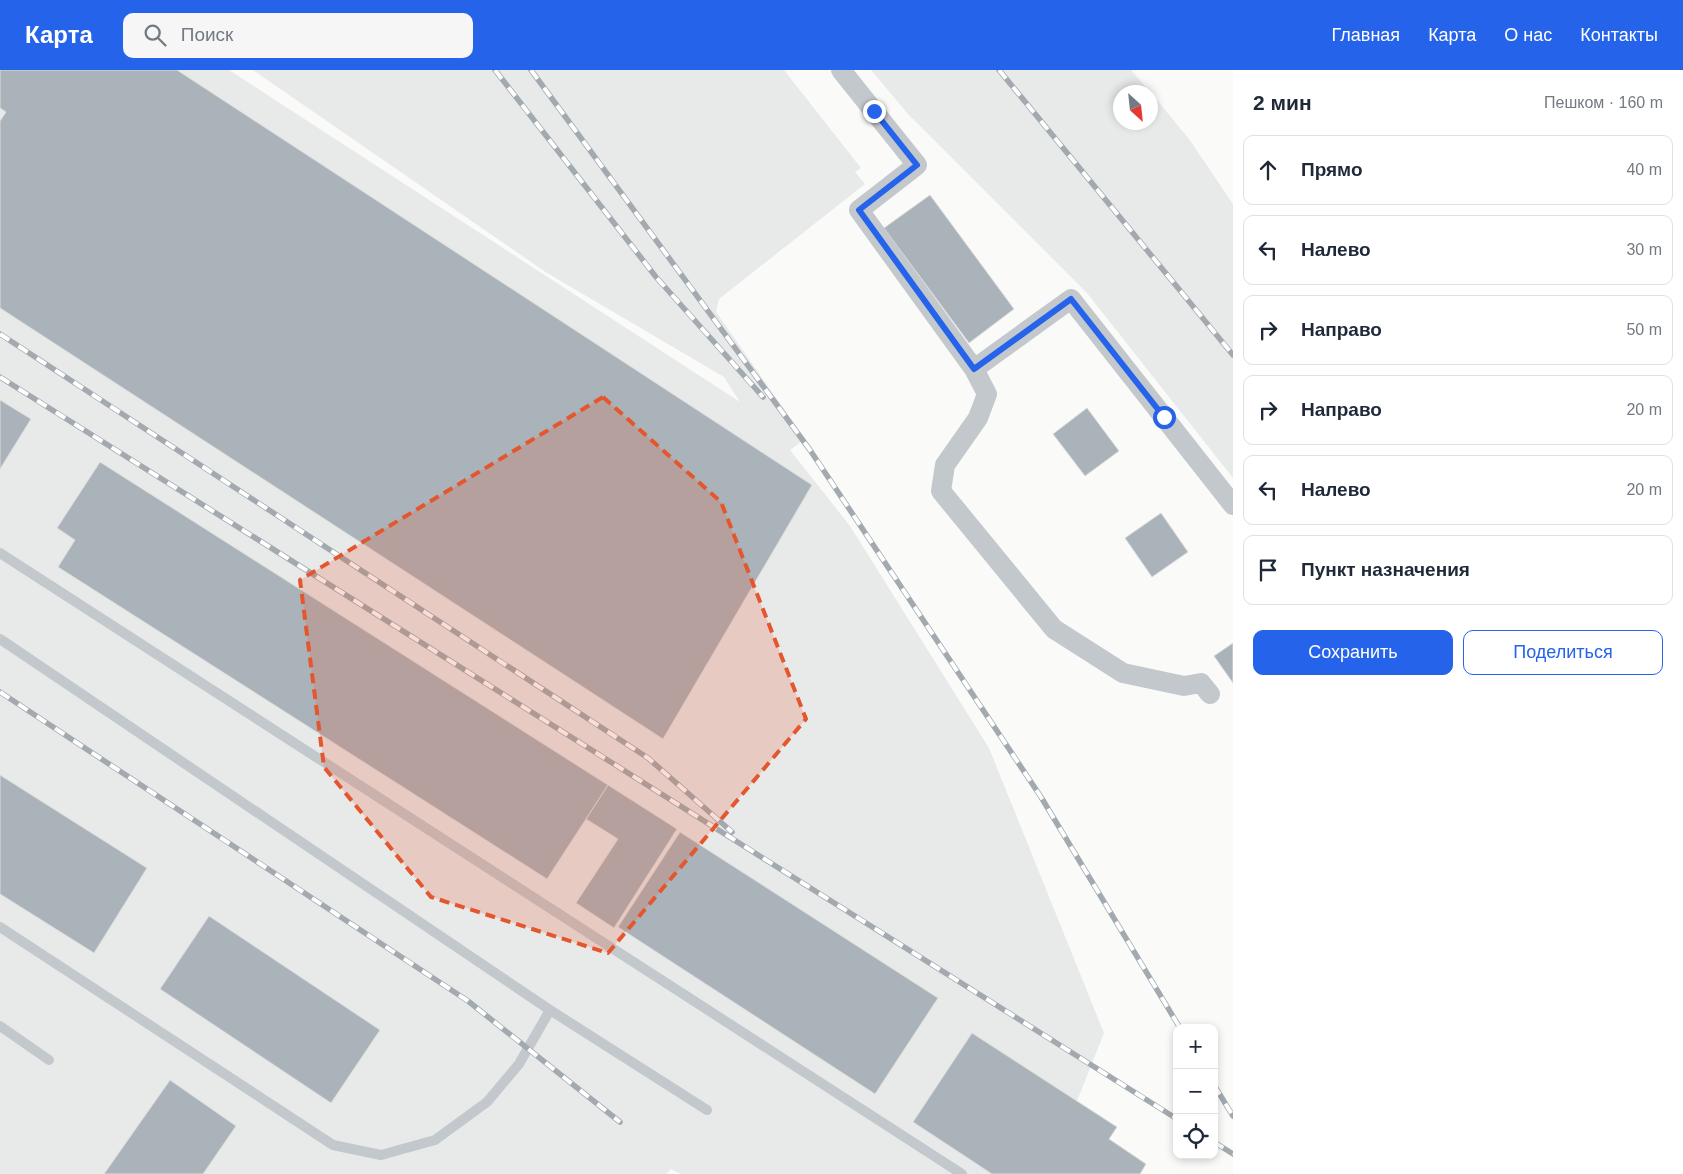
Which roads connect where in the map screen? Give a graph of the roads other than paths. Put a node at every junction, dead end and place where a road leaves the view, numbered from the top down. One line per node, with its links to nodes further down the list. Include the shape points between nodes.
1 (841, 70): 2 (street, via 917,165 859,210)
2 (974, 369): 3 (street, via 1071,299); 6 (street, via 987,394 978,418 945,465 941,491 1054,629 1123,673 1184,686 1201,683)
3 (1233, 506)
4 (0, 553): 12 (lane)
5 (0, 639): 8 (lane)
6 (1210, 694)
7 (0, 927): 8 (lane, via 333,1145 381,1156 435,1140 486,1102 519,1064)
8 (550, 1010): 11 (lane)
9 (0, 1026): 10 (lane)
10 (49, 1060)
11 (707, 1110)
12 (962, 1174)

